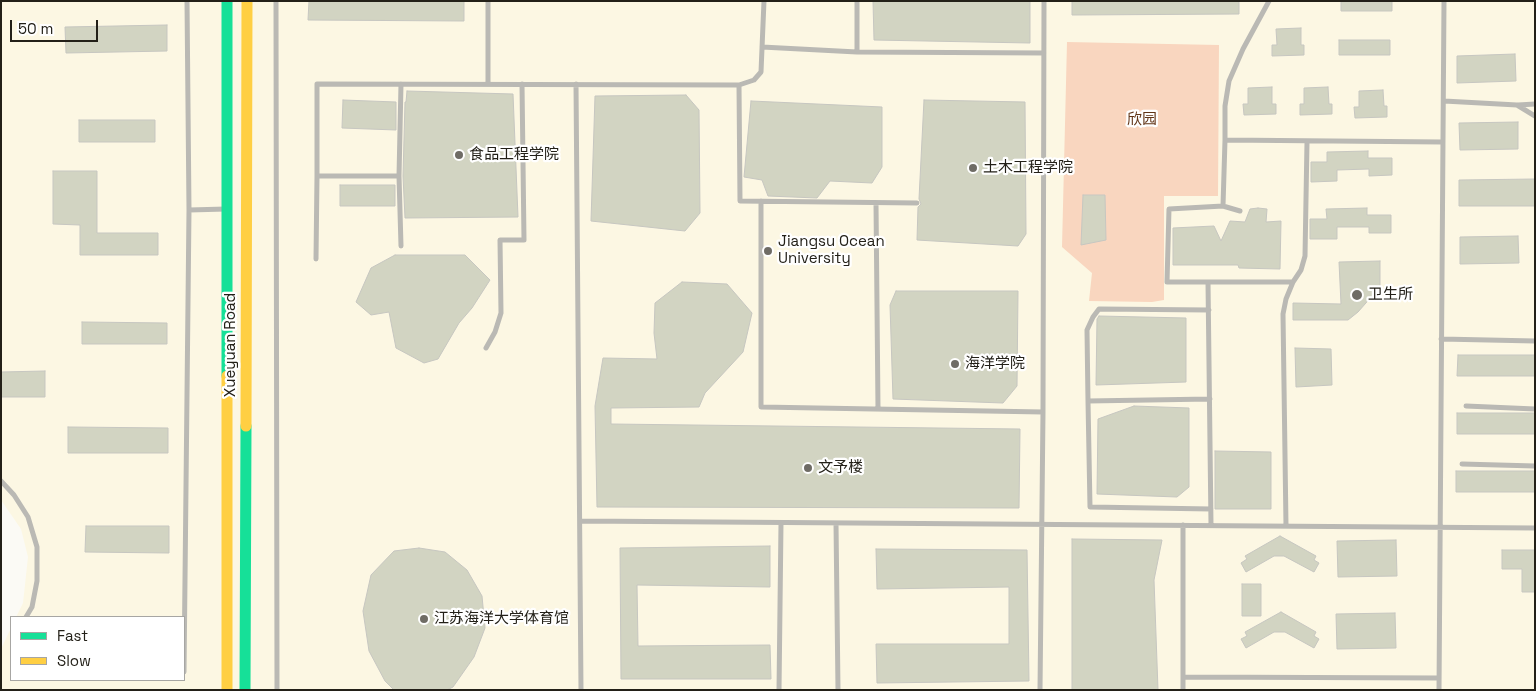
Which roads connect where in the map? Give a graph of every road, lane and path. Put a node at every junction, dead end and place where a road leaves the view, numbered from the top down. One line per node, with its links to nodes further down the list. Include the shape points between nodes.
1 (187, 1): 33 (lane)
2 (227, 1): 32 (main road, Xueyuan Road)
3 (247, 1): 67 (main road, Xueyuan Road)
4 (276, 1): 68 (lane)
5 (488, 1): 15 (lane)
6 (764, 1): 11 (lane)
7 (856, 1): 12 (lane)
8 (1044, 1): 13 (lane)
9 (1269, 1): 23 (lane, via 1229,81 1225,106)
10 (1444, 1): 19 (lane)
11 (762, 47): 12 (lane); 18 (lane, via 761,72 754,80)
12 (857, 52): 13 (lane)
13 (1044, 53): 48 (lane)
14 (401, 84): 15 (lane); 26 (lane, via 317,84); 27 (lane)
15 (488, 84): 16 (lane)
16 (522, 84): 17 (lane); 42 (lane, via 524,240 500,240 500,313)
17 (576, 84): 18 (lane); 53 (lane)
18 (739, 85): 28 (lane, via 740,201)
19 (1444, 101): 20 (lane); 25 (lane)
20 (1517, 104): 21 (lane); 22 (lane)
21 (1535, 104)
22 (1535, 116)
23 (1226, 140): 24 (lane); 31 (lane)
24 (1307, 142): 25 (lane); 38 (lane, via 1305,256 1302,270)
25 (1442, 142): 40 (lane)
26 (317, 176): 27 (lane); 36 (lane)
27 (398, 176): 35 (lane)
28 (761, 201): 29 (lane); 46 (lane, via 761,407)
29 (876, 203): 30 (lane); 46 (lane)
30 (917, 203)
31 (1223, 206): 34 (lane); 37 (lane, via 1169,209 1167,282)
32 (227, 209): 33 (lane); 66 (main road, Xueyuan Road)
33 (189, 210): 63 (lane)
34 (1240, 211)
35 (401, 246)
36 (316, 259)
37 (1208, 282): 38 (lane); 39 (lane)
38 (1293, 282): 59 (lane, via 1283,314)
39 (1209, 310): 43 (lane); 44 (lane, via 1099,309 1087,330)
40 (1441, 339): 41 (lane); 60 (lane)
41 (1535, 341)
42 (486, 348)
43 (1210, 399): 44 (lane); 52 (lane)
44 (1088, 401): 52 (lane, via 1090,507)
45 (1466, 406): 47 (lane)
46 (878, 409): 48 (lane)
47 (1535, 409)
48 (1043, 412): 56 (lane)
49 (1462, 464): 50 (lane)
50 (1535, 466)
51 (1, 480): 62 (lane, via 28,517 37,547 38,581)
52 (1211, 509): 58 (lane)
53 (580, 521): 54 (lane); 69 (lane)
54 (781, 523): 55 (lane); 70 (lane)
55 (836, 523): 56 (lane); 71 (lane)
56 (1042, 525): 57 (lane); 72 (lane)
57 (1183, 525): 58 (lane); 64 (lane)
58 (1211, 526): 59 (lane)
59 (1286, 526): 60 (lane)
60 (1440, 527): 61 (lane); 65 (lane)
61 (1535, 528)
62 (27, 616)
63 (185, 616)
64 (1183, 676): 65 (lane); 73 (lane)
65 (1439, 678): 74 (lane)
66 (227, 690)
67 (245, 690)
68 (277, 690)
69 (581, 690)
70 (779, 690)
71 (838, 690)
72 (1040, 690)
73 (1183, 690)
74 (1439, 690)

